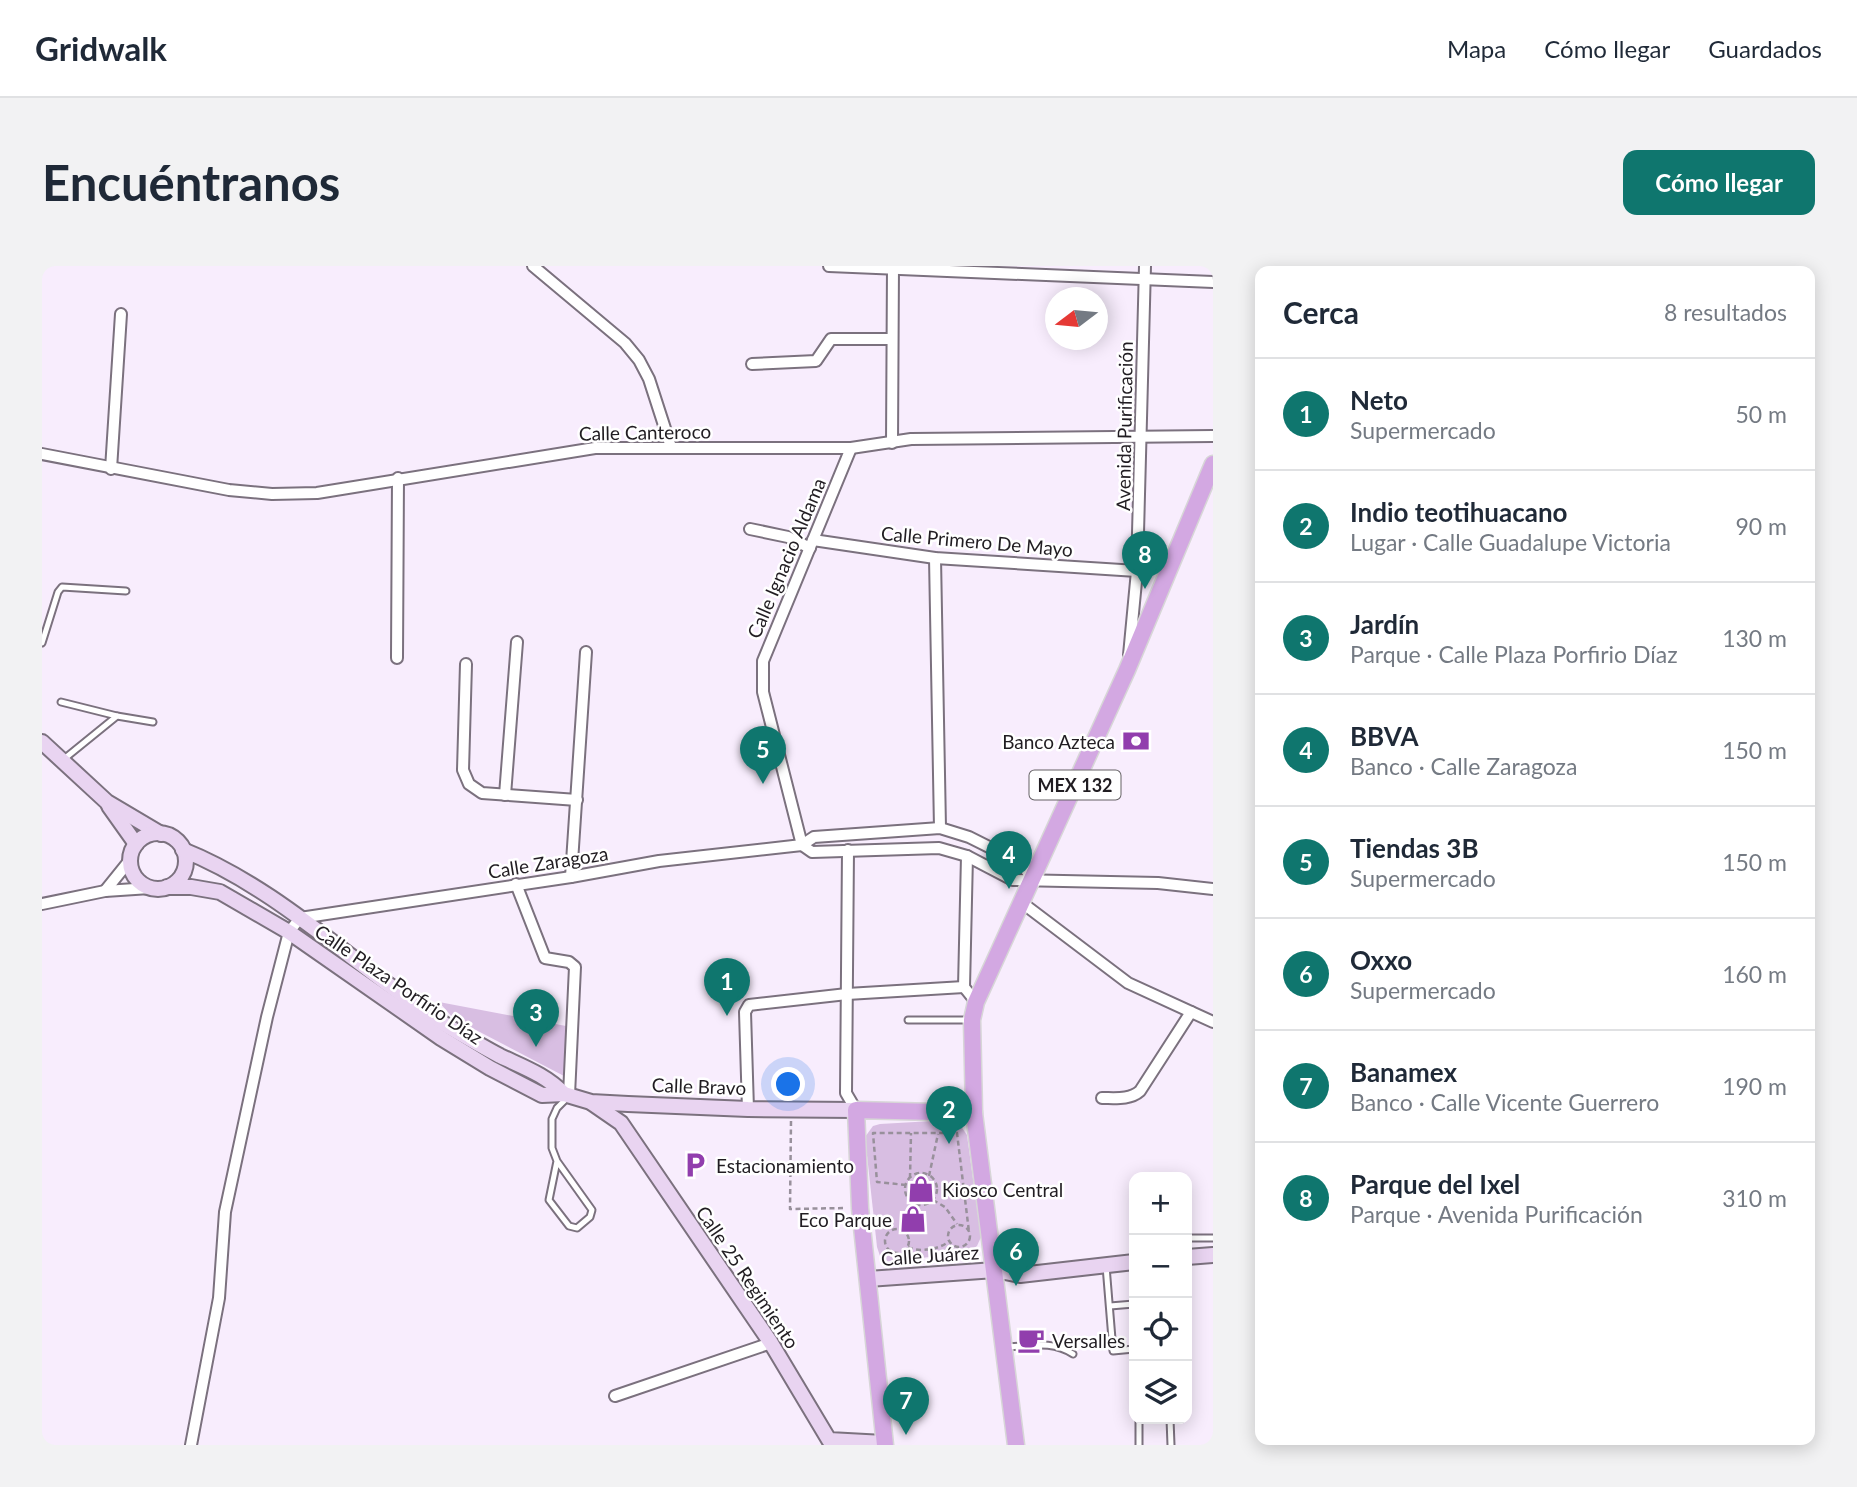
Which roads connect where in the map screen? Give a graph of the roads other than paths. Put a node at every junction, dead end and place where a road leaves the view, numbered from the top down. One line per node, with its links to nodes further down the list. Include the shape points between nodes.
1 (533, 266): 13 (street, via 639,359)
2 (830, 266): 4 (street)
3 (1145, 266): 5 (street, Avenida Purificación)
4 (892, 268): 5 (street); 8 (street)
5 (1145, 280): 6 (street); 11 (street, Avenida Purificación)
6 (1213, 282)
7 (121, 314): 17 (street)
8 (891, 339): 9 (street, via 831,339 816,361); 12 (street)
9 (752, 364)
10 (1213, 436): 11 (street, Calle Canteroco)
11 (1142, 437): 12 (street, Calle Canteroco, via 911,439); 22 (street, Avenida Purificación)
12 (892, 443): 14 (street, Calle Canteroco)
13 (671, 447): 14 (street, Calle Canteroco); 18 (street, Calle Canteroco, via 595,447)
14 (851, 448): 20 (street, Calle Ignacio Aldama)
15 (42, 454): 17 (street, Calle Canteroco)
16 (1213, 464): 29 (main road, MEX 132)
17 (111, 469): 18 (street, Calle Canteroco, via 272,494 317,493)
18 (398, 478): 27 (street)
19 (750, 529): 20 (street, Calle Primero De Mayo)
20 (811, 544): 21 (street, Calle Primero De Mayo); 41 (street, Calle Ignacio Aldama, via 766,650 762,676)
21 (935, 558): 22 (street, Calle Primero De Mayo); 38 (street)
22 (1138, 571): 29 (street, Avenida Purificación)
23 (126, 591): 25 (lane, via 62,587)
24 (517, 642): 35 (street)
25 (42, 643)
26 (586, 652): 36 (street)
27 (397, 659)
28 (466, 664): 35 (street, via 463,770 469,783 482,793)
29 (1127, 670): 47 (main road, MEX 132)
30 (61, 702): 31 (lane)
31 (117, 716): 32 (lane); 34 (lane)
32 (153, 722)
33 (42, 742): 34 (main road)
34 (62, 761): 37 (main road)
35 (505, 794): 36 (street)
36 (577, 800): 46 (street)
37 (107, 802): 39 (main road); 40 (main road)
38 (940, 828): 41 (street, Calle Zaragoza, via 814,837); 47 (street, Calle Zaragoza, via 1021,863)
39 (161, 834): 40 (main road); 42 (main road, via 170,836)
40 (136, 844): 45 (main road)
41 (802, 845): 43 (street, Calle Zaragoza, via 812,852); 46 (street, Calle Zaragoza, via 659,861)
42 (183, 850): 49 (main road, via 185,868); 55 (main road, Calle Plaza Porfirio Díaz)
43 (848, 850): 44 (street, Calle Zaragoza, via 939,848); 58 (street)
44 (967, 856): 47 (street, Calle Zaragoza, via 1013,880); 57 (street)
45 (130, 860): 50 (main road, via 135,878); 52 (street)
46 (571, 877): 48 (street, Calle Zaragoza)
47 (1032, 879): 51 (street, Calle Zaragoza); 53 (main road, MEX 132)
48 (516, 884): 55 (street, Calle Zaragoza); 64 (street, via 545,958 575,967)
49 (167, 887): 50 (main road); 56 (main road, Calle Plaza Porfirio Díaz, via 220,892)
50 (150, 888): 52 (street)
51 (1213, 889)
52 (105, 891): 54 (street)
53 (1021, 902): 59 (main road, MEX 132); 60 (street, via 1128,983)
54 (42, 904)
55 (300, 918): 56 (street); 64 (main road, Calle Plaza Porfirio Díaz, via 449,1027 551,1080)
56 (289, 932): 64 (main road, Calle Plaza Porfirio Díaz, via 489,1068 542,1095); 89 (street, via 225,1212 219,1298)
57 (964, 987): 58 (street); 59 (street)
58 (847, 994): 67 (street, via 746,1008); 68 (street, via 846,1093)
59 (976, 1002): 62 (main road, MEX 132)
60 (1191, 1012): 63 (street); 65 (street, via 1140,1091 1127,1097)
61 (908, 1020): 62 (lane)
62 (972, 1020): 69 (main road, MEX 132)
63 (1213, 1022)
64 (567, 1095): 66 (main road, Calle Plaza Porfirio Díaz); 70 (lane, via 552,1119)
65 (1102, 1098)
66 (591, 1102): 67 (main road, Calle Bravo); 81 (main road, Calle 25 Regimiento, via 621,1123)
67 (748, 1109): 68 (main road, Calle Bravo)
68 (856, 1110): 69 (main road, Calle Bravo); 78 (main road)
69 (974, 1113): 77 (main road, MEX 132)
70 (557, 1161): 70 (lane, via 592,1210 576,1228 569,1226 549,1200)
71 (1192, 1238): 72 (lane)
72 (1213, 1238)
73 (1213, 1255): 74 (main road)
74 (1192, 1257)
75 (1129, 1263): 76 (main road, Calle Juárez)
76 (1106, 1266): 77 (main road, Calle Juárez, via 1020,1275); 80 (lane)
77 (995, 1270): 78 (main road, Calle Juárez); 82 (main road, MEX 132)
78 (868, 1279): 88 (main road)
79 (1129, 1304): 80 (lane)
80 (1110, 1306): 83 (lane, via 1114,1351)
81 (771, 1343): 85 (street); 88 (main road, Calle 25 Regimiento, via 829,1440)
82 (1005, 1348): 84 (lane, via 1052,1344); 90 (main road, MEX 132)
83 (1129, 1350)
84 (1073, 1354)
85 (615, 1396)
86 (1139, 1424): 91 (lane)
87 (1170, 1424): 92 (lane)
88 (884, 1444)
89 (191, 1445)
90 (1016, 1445)
91 (1139, 1445)
92 (1171, 1445)

